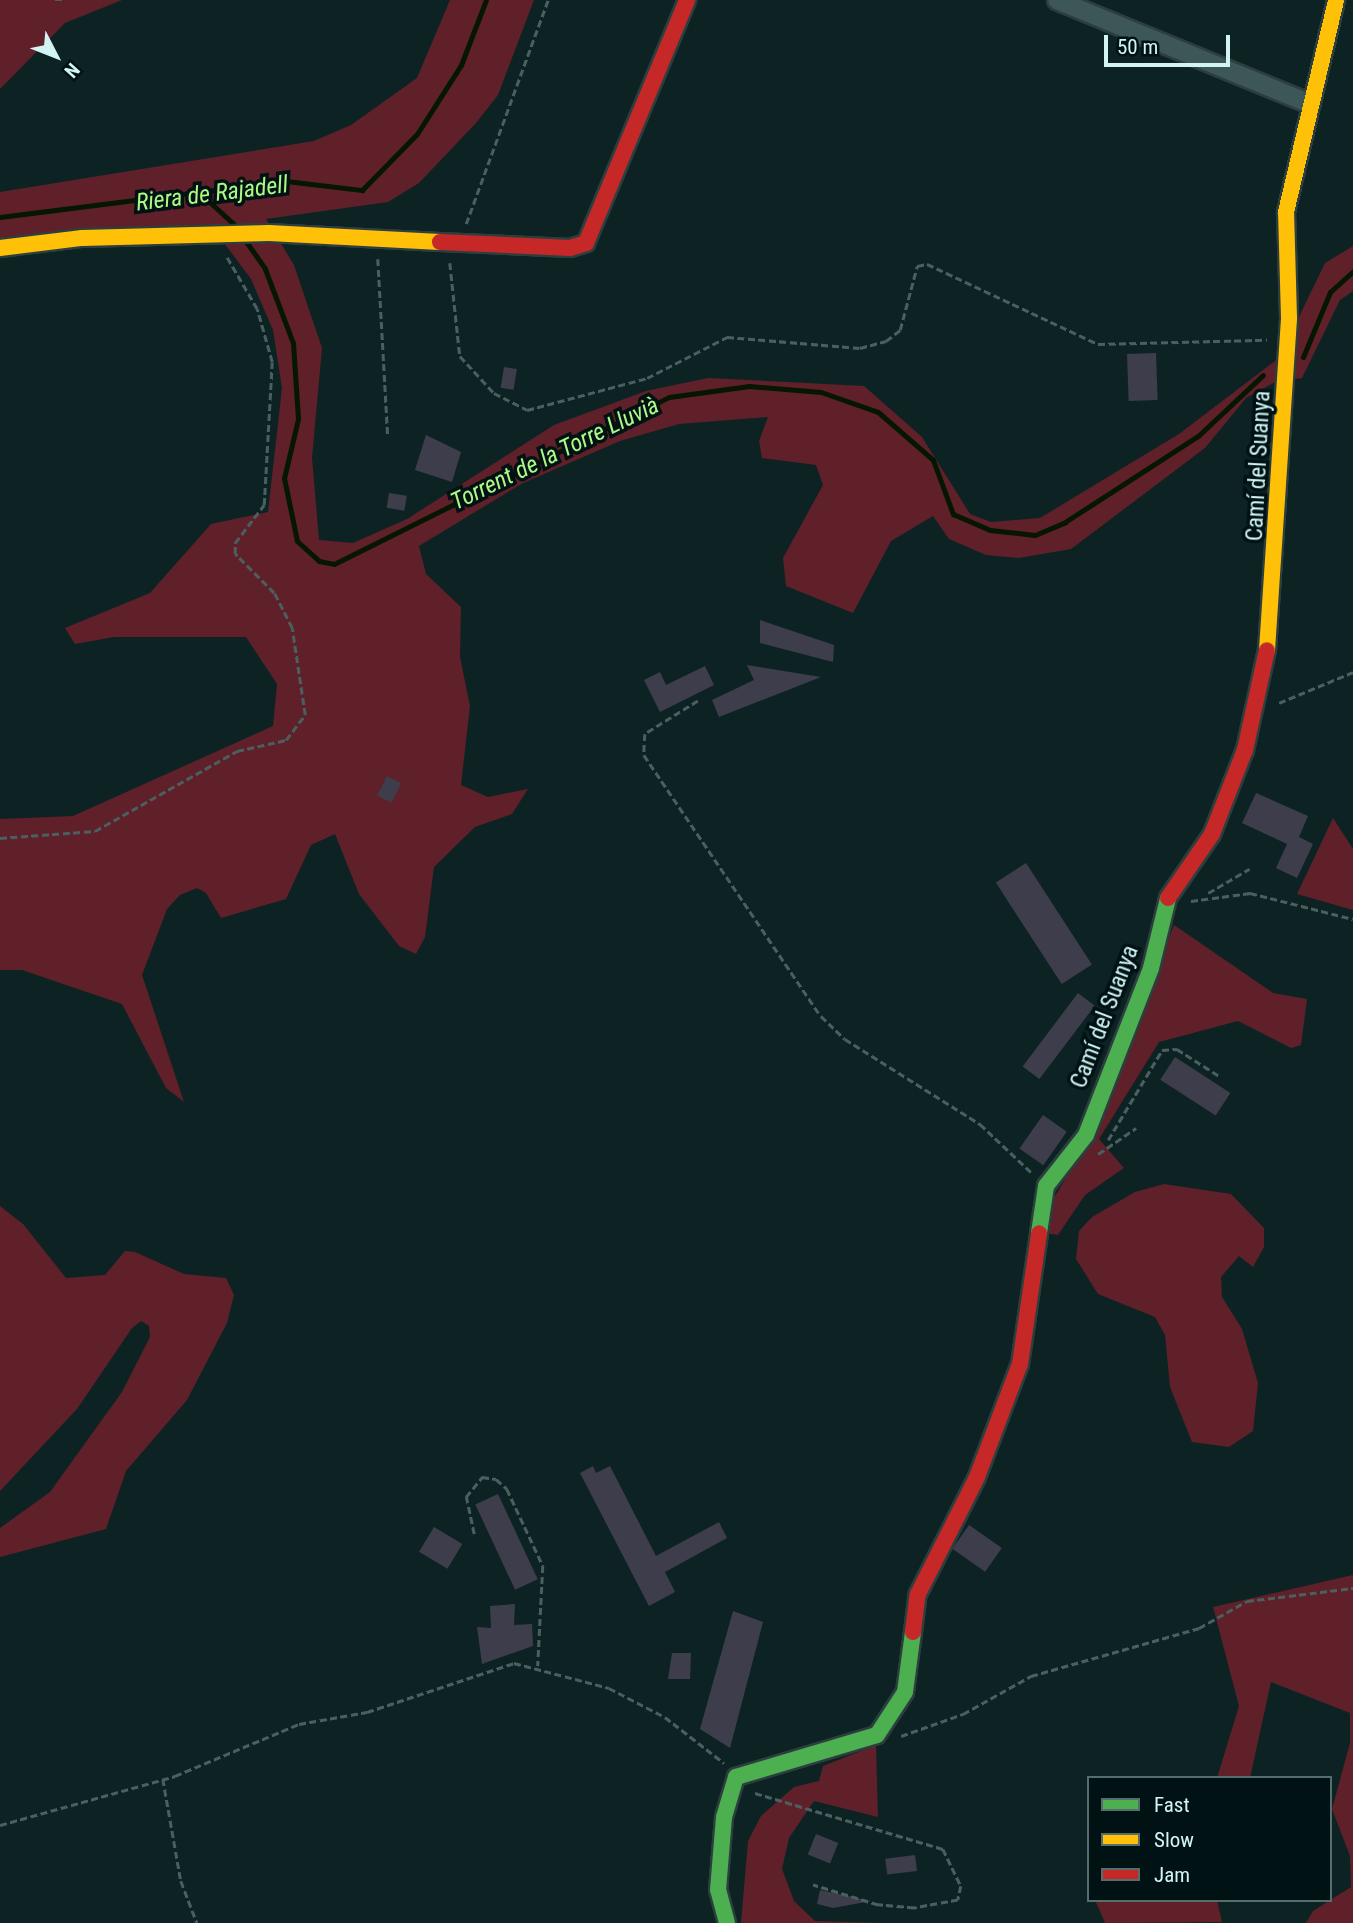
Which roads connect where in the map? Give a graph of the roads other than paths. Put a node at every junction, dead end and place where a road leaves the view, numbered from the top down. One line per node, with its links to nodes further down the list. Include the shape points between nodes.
1 (687, 0): 5 (street, via 586,243 570,248 269,233 82,238)
2 (1058, 0): 4 (street)
3 (1336, 0): 4 (street, Camí del Suanya)
4 (1311, 104): 6 (street, Camí del Suanya, via 1286,212 1288,338 1280,527 1256,710 1212,834 1165,912 1151,968 1086,1135 1046,1186 1016,1376 978,1477 918,1594 905,1692 877,1735 734,1781 718,1890)
5 (0, 248)
6 (727, 1923)

